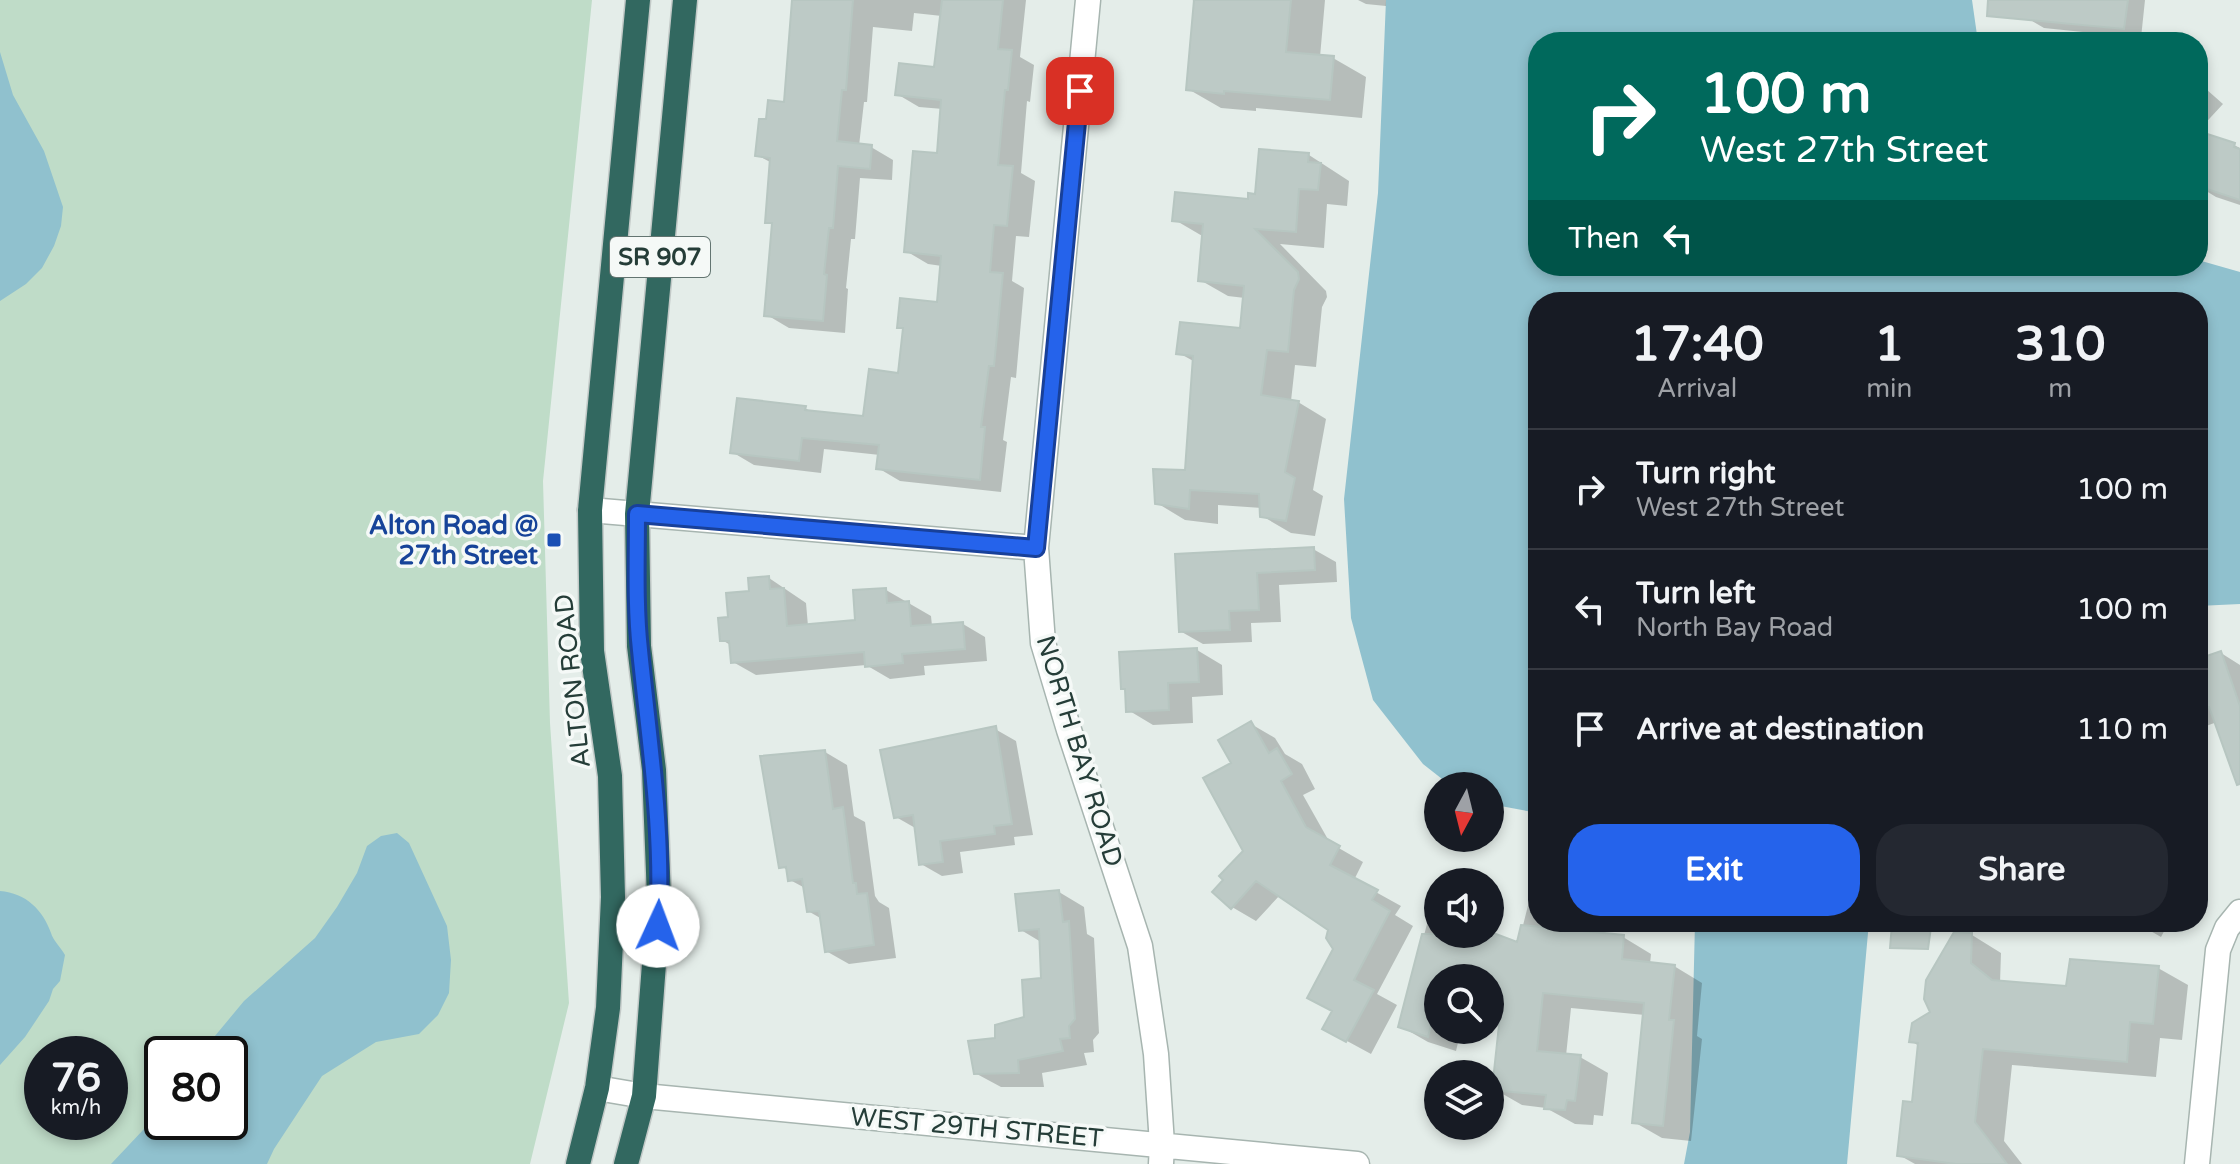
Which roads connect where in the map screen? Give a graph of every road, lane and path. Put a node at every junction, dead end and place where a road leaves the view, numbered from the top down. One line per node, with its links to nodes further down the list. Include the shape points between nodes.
1 (638, 0): 4 (highway, ALTON ROAD / SR 907)
2 (685, 0): 5 (highway, SR 907)
3 (1088, 0): 6 (street, NORTH BAY ROAD)
4 (590, 510): 5 (street); 8 (highway, ALTON ROAD / SR 907, via 592,651 610,776 613,897 608,1008)
5 (637, 514): 6 (street); 9 (highway, SR 907, via 639,646 654,770 659,898)
6 (1036, 548): 10 (street, NORTH BAY ROAD, via 1043,643 1140,946 1156,1054)
7 (2240, 912): 14 (street, via 2218,950)
8 (597, 1088): 9 (street, WEST 29TH STREET); 11 (highway, ALTON ROAD / SR 907)
9 (644, 1096): 10 (street, WEST 29TH STREET); 12 (highway, SR 907)
10 (1162, 1154): 13 (street, WEST 29TH STREET)
11 (578, 1164)
12 (626, 1164)
13 (1357, 1164)
14 (2197, 1164)

